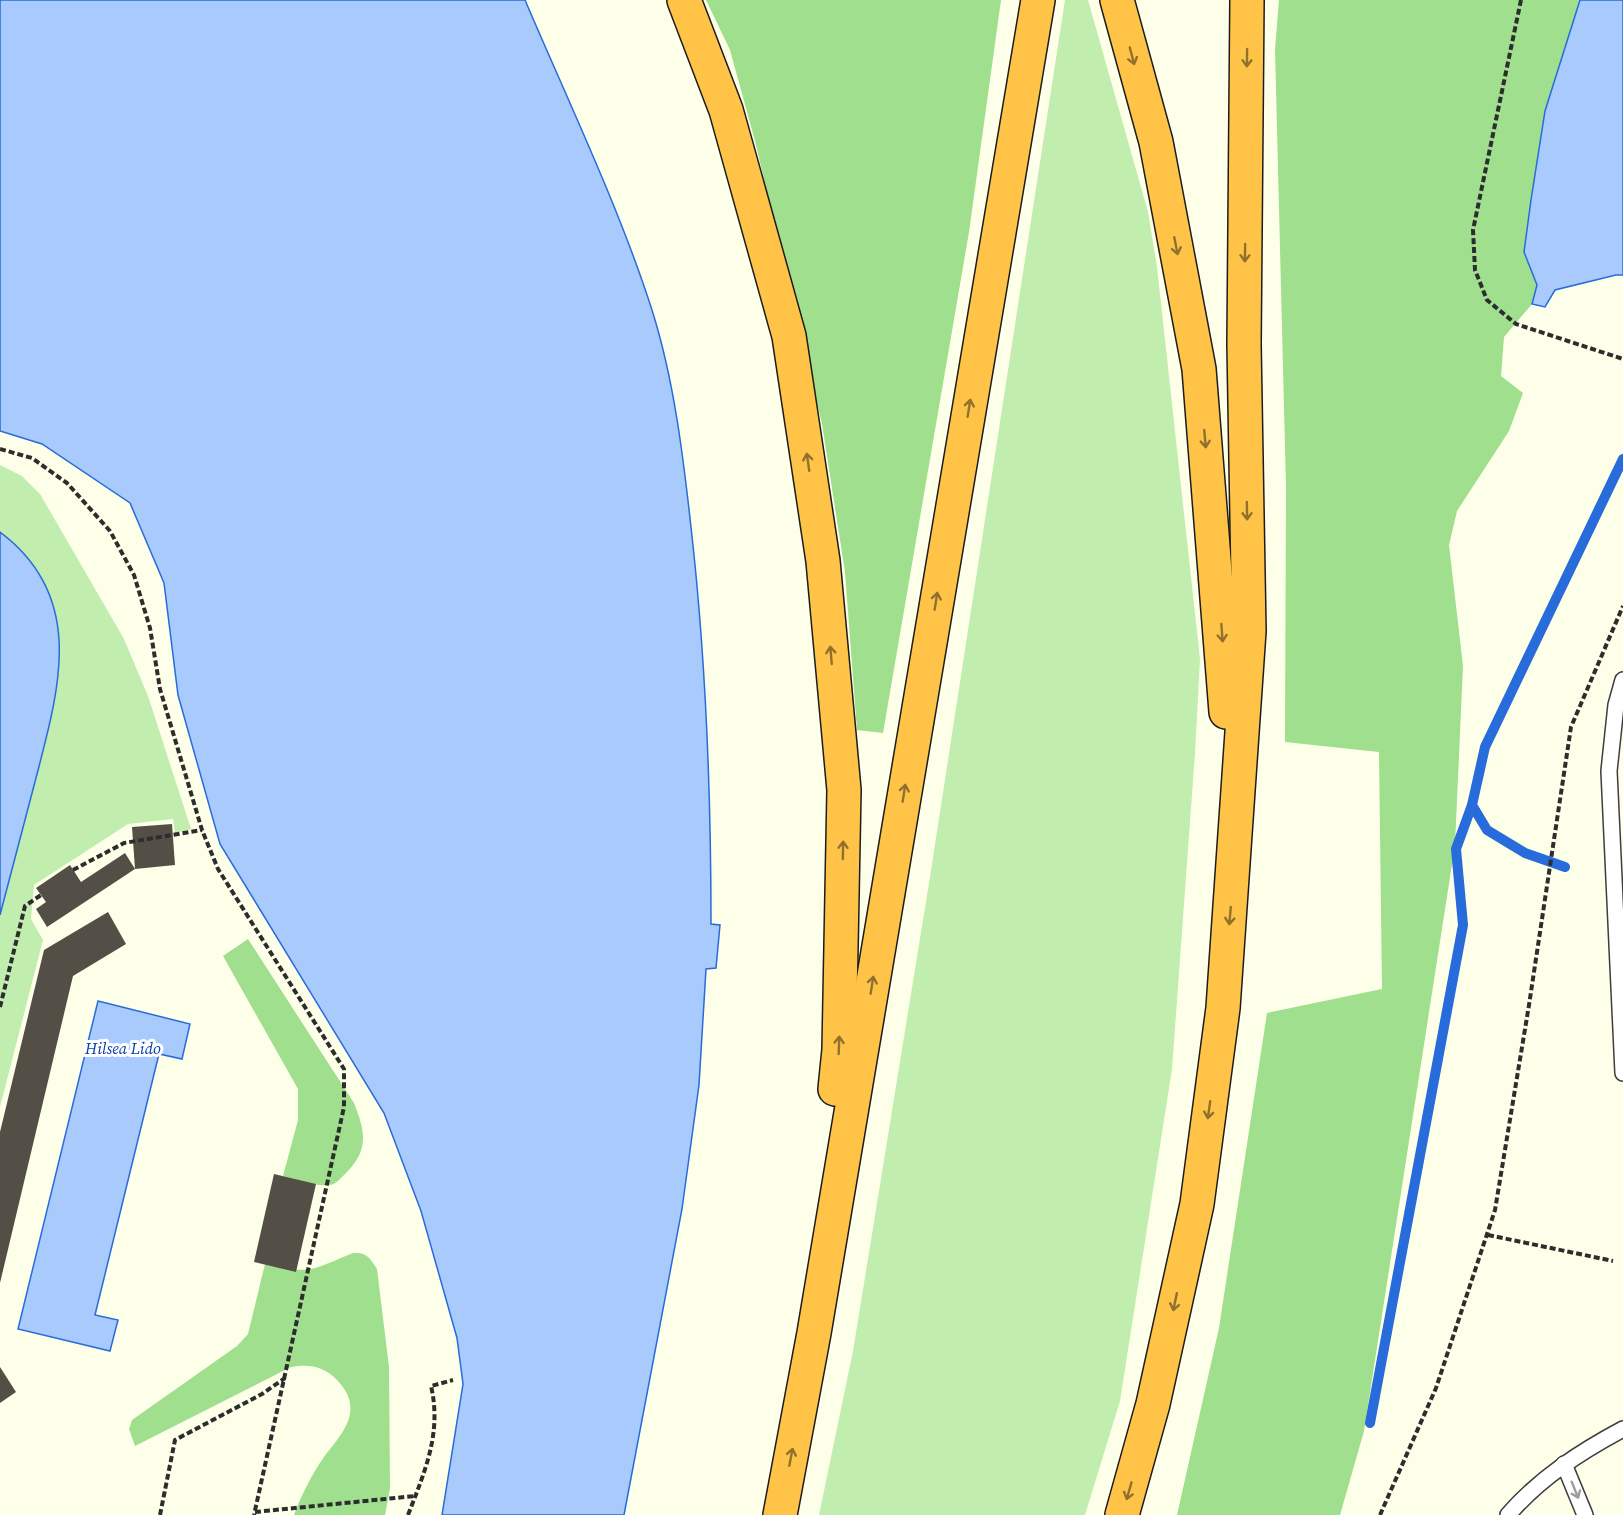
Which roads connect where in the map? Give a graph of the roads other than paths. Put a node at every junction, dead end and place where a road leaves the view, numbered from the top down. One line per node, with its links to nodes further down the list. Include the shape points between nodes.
1 (684, 0): 9 (highway, one-way to 1, via 839,1050 844,790 823,561 789,336 726,110)
2 (1038, 0): 9 (highway, one-way to 2)
3 (1117, 0): 6 (highway, one-way to 6, via 1156,141 1199,369 1222,629)
4 (1248, 0): 6 (highway, one-way to 6, via 1245,344 1250,631)
5 (1623, 680): 7 (lane, via 1616,705 1609,771)
6 (1235, 858): 13 (highway, one-way to 13, via 1223,1008 1197,1204 1153,1404)
7 (1622, 1033): 8 (lane)
8 (1623, 1073)
9 (814, 1333): 12 (highway, one-way to 9)
10 (1623, 1429): 11 (lane)
11 (1564, 1464): 14 (lane, via 1532,1488); 15 (lane, one-way to 15)
12 (780, 1515)
13 (1122, 1515)
14 (1508, 1515)
15 (1585, 1515)

